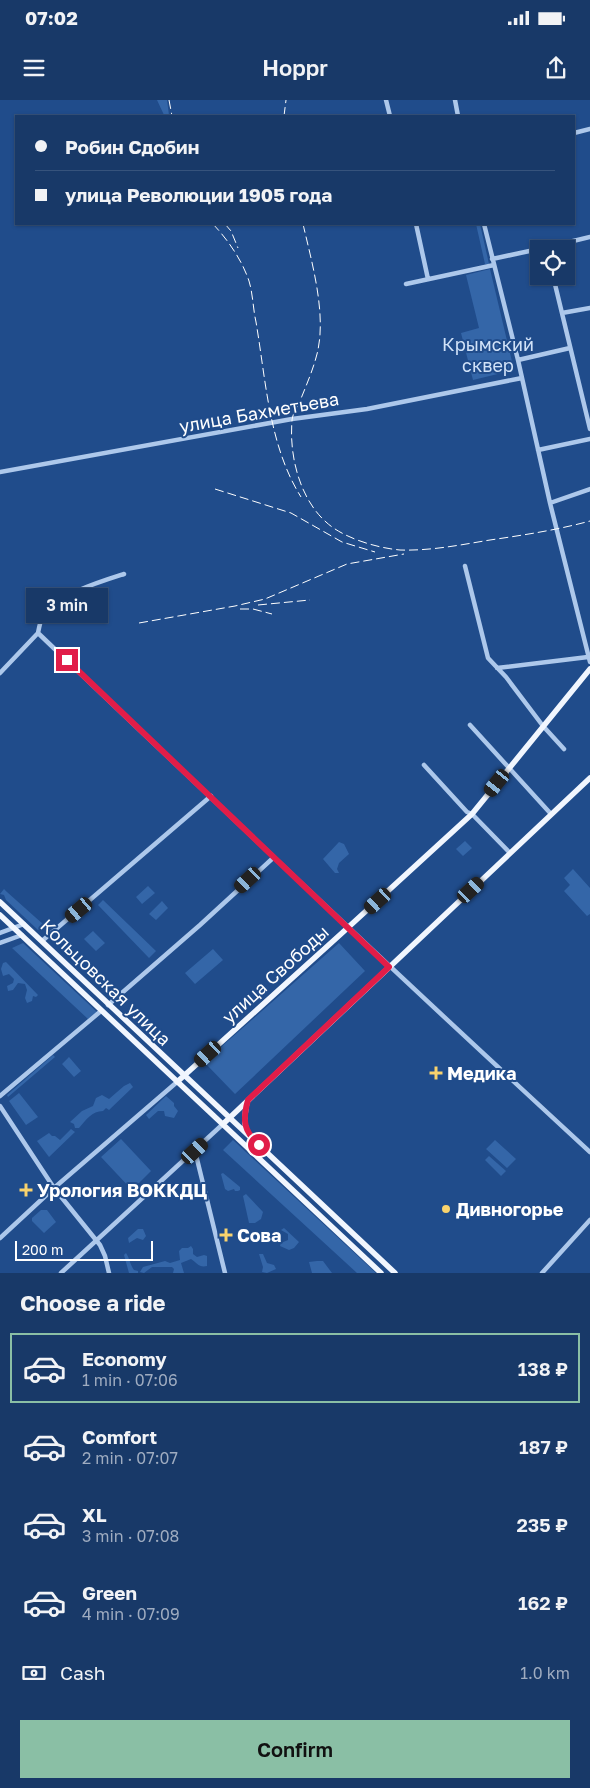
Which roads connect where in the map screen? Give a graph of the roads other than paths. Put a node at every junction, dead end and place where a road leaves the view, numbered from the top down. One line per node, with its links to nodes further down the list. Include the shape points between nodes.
1 (386, 100): 3 (street)
2 (455, 100): 4 (street)
3 (390, 115)
4 (458, 115)
5 (590, 129): 6 (street)
6 (575, 133)
7 (416, 225): 14 (street)
8 (484, 225): 12 (street)
9 (590, 237): 10 (street)
10 (575, 241)
11 (530, 251): 12 (street)
12 (492, 259): 13 (street)
13 (494, 265): 14 (street); 20 (street)
14 (428, 279): 15 (street)
15 (406, 284)
16 (555, 285): 18 (street)
17 (590, 308): 18 (street)
18 (562, 313): 19 (street)
19 (570, 348): 20 (street); 22 (street)
20 (518, 360): 21 (street)
21 (522, 378): 24 (street); 25 (street, улица Бахметьева, via 367,409 292,419)
22 (590, 429)
23 (590, 438): 24 (street)
24 (538, 450): 27 (street)
25 (0, 472)
26 (590, 489): 27 (street)
27 (550, 503): 31 (street)
28 (465, 566): 32 (street, via 488,658)
29 (124, 574): 30 (street, via 93,583 54,604 42,617)
30 (38, 633): 34 (street); 41 (street)
31 (589, 660): 32 (street)
32 (497, 668): 36 (street)
33 (590, 669): 36 (main road, улица Свободы)
34 (0, 673)
35 (470, 725): 39 (street)
36 (544, 726): 37 (street); 39 (main road, улица Свободы)
37 (564, 749)
38 (424, 765): 42 (street)
39 (509, 768): 42 (main road, улица Свободы); 43 (street)
40 (590, 778): 43 (main road)
41 (211, 796): 45 (street); 53 (street)
42 (472, 814): 44 (street); 49 (main road, улица Свободы)
43 (551, 814): 44 (main road)
44 (510, 853): 55 (main road)
45 (273, 858): 49 (street); 56 (street)
46 (0, 902): 48 (main road, Кольцовская улица)
47 (0, 915): 50 (main road, Кольцовская улица)
48 (24, 924): 50 (street); 53 (main road, Кольцовская улица)
49 (349, 927): 55 (street); 58 (main road, улица Свободы)
50 (14, 928): 51 (street); 52 (main road, Кольцовская улица)
51 (0, 933)
52 (22, 935): 54 (street); 57 (main road, Кольцовская улица)
53 (42, 941): 56 (main road, Кольцовская улица)
54 (0, 943)
55 (389, 967): 61 (main road); 67 (street)
56 (108, 1005): 58 (main road, Кольцовская улица)
57 (102, 1011): 59 (main road, Кольцовская улица); 60 (street)
58 (184, 1076): 59 (main road, улица Свободы); 63 (main road, Кольцовская улица)
59 (177, 1082): 64 (main road, Кольцовская улица); 68 (street, улица Свободы)
60 (0, 1096)
61 (248, 1100): 63 (main road); 65 (main road, via 245,1123)
62 (0, 1106): 68 (street)
63 (230, 1118): 64 (main road); 65 (main road, Кольцовская улица)
64 (223, 1124): 66 (street); 73 (main road, Кольцовская улица)
65 (251, 1138): 72 (main road, Кольцовская улица)
66 (195, 1151): 71 (street); 76 (street)
67 (590, 1152)
68 (54, 1188): 70 (street, улица Свободы); 71 (street)
69 (590, 1220): 79 (street)
70 (0, 1238)
71 (97, 1240): 74 (street); 75 (street)
72 (368, 1247): 73 (main road); 78 (main road, Кольцовская улица)
73 (361, 1255): 77 (main road, Кольцовская улица)
74 (61, 1273)
75 (109, 1273)
76 (225, 1273)
77 (381, 1273)
78 (395, 1273)
79 (542, 1273)

